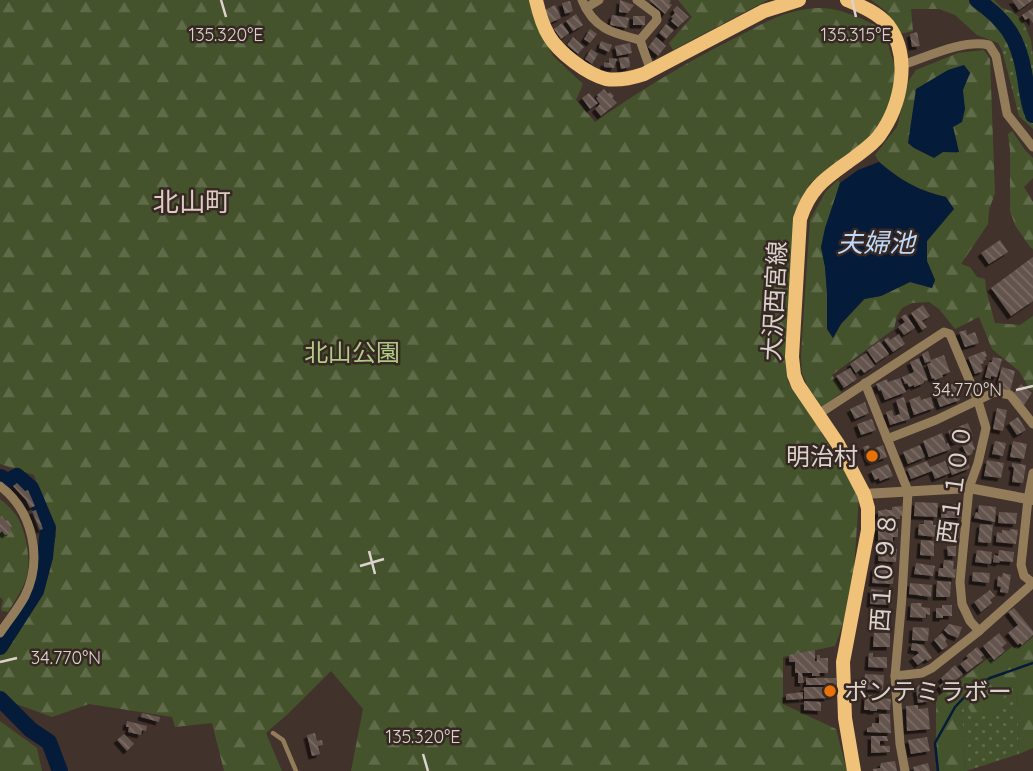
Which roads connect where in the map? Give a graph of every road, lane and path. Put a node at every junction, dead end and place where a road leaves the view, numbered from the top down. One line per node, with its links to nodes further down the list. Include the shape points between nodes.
1 (536, 0): 9 (main road, via 549,37 584,69 607,79)
2 (599, 0): 6 (street)
3 (637, 0): 7 (street, via 656,14 657,20)
4 (799, 0): 9 (main road, via 764,10)
5 (847, 0): 8 (main road, 大沢西宮線, via 888,26)
6 (584, 4): 7 (street, via 596,23 612,33)
7 (640, 40): 9 (street)
8 (902, 65): 10 (street, via 948,49 989,45 996,56 1007,114); 13 (main road, 大沢西宮線, via 893,111 879,135 818,184 800,219 792,357 798,386)
9 (651, 71)
10 (1033, 146)
11 (865, 383): 12 (street, 西１１００, via 944,332 950,334); 13 (street, 西１１００); 15 (street, 西１０９８)
12 (978, 401): 14 (street, via 995,392 1010,395); 15 (street); 18 (street, 西１１００, via 986,428)
13 (817, 415): 20 (main road, 大沢西宮線, via 838,443)
14 (1033, 424)
15 (887, 439): 19 (street, 西１０９８)
16 (1033, 472): 21 (street)
17 (0, 486): 24 (street, via 26,516 35,564 25,595)
18 (970, 488): 19 (street); 21 (street); 23 (street, 西１１００, via 960,592 970,621)
19 (908, 491): 20 (street); 25 (street, 西１０９８)
20 (864, 494): 28 (main road, 大沢西宮線, via 868,530 843,662 845,718)
21 (1030, 500): 22 (street, via 1021,565 1024,576)
22 (1033, 583): 23 (street)
23 (979, 631): 25 (street, via 928,671)
24 (0, 633)
25 (895, 676): 29 (street, 西１０９８)
26 (273, 733): 27 (lane, via 283,740)
27 (296, 771)
28 (854, 771)
29 (905, 771)

